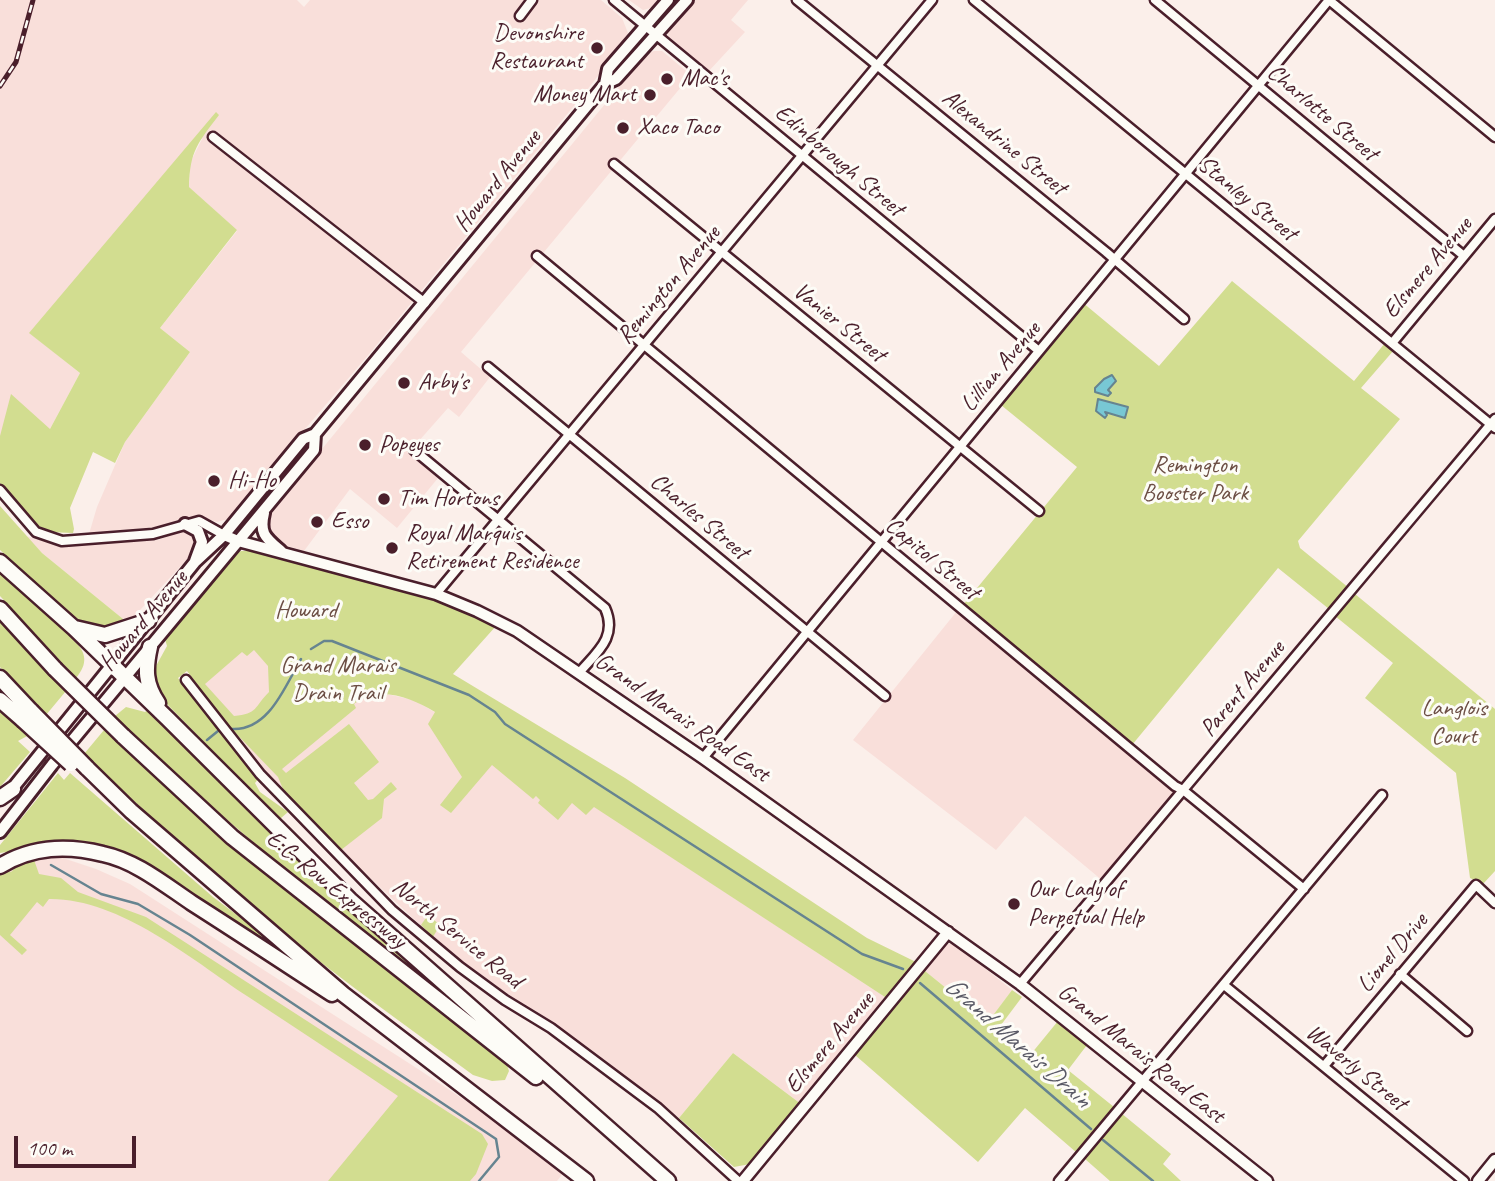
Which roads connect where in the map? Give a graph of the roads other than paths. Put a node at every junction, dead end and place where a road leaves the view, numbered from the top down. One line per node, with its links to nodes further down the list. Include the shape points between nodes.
1 (532, 0): 10 (street)
2 (614, 0): 11 (street, Edinborough Street)
3 (668, 0): 11 (main road, Howard Avenue)
4 (687, 0): 12 (main road, Howard Avenue)
5 (797, 0): 13 (street, Alexandrine Street)
6 (932, 0): 13 (street, Remington Avenue)
7 (974, 0): 20 (street, Stanley Street)
8 (1155, 0): 15 (street, Charlotte Street)
9 (1329, 0): 15 (street, Lillian Avenue); 17 (street)
10 (520, 16)
11 (645, 26): 12 (street, Edinborough Street); 14 (main road, Howard Avenue, via 608,69)
12 (656, 35): 14 (main road, Howard Avenue, via 616,79); 18 (street, Edinborough Street)
13 (877, 65): 18 (street, Remington Avenue); 25 (street, Alexandrine Street)
14 (605, 84): 26 (main road, Howard Avenue)
15 (1259, 86): 20 (street, Lillian Avenue); 24 (street, Charlotte Street)
16 (213, 137): 26 (street)
17 (1495, 137)
18 (802, 155): 22 (street, Remington Avenue); 30 (street, Edinborough Street)
19 (614, 164): 22 (street, Vanier Street)
20 (1186, 174): 25 (street, Lillian Avenue); 28 (street, Stanley Street)
21 (1495, 219): 24 (street, Elsmere Avenue)
22 (722, 251): 29 (street, Remington Avenue); 35 (street, Vanier Street)
23 (537, 256): 29 (street, Capitol Street)
24 (1465, 256): 28 (street, Elsmere Avenue)
25 (1115, 259): 27 (street, Alexandrine Street); 30 (street, Lillian Avenue)
26 (425, 303): 33 (main road, Howard Avenue)
27 (1184, 319)
28 (1393, 342): 32 (street, Stanley Street)
29 (643, 345): 34 (street, Remington Avenue); 44 (street, Capitol Street)
30 (1039, 351): 35 (street, Lillian Avenue)
31 (488, 367): 34 (street, Charles Street)
32 (1494, 423): 65 (street, Parent Avenue)
33 (316, 434): 38 (main road, Howard Avenue, via 314,450); 42 (main road, Howard Avenue, via 303,439)
34 (569, 434): 40 (street, Remington Avenue); 52 (street, Charles Street)
35 (960, 447): 39 (street, Vanier Street); 44 (street, Lillian Avenue)
36 (414, 450): 40 (street)
37 (0, 490): 41 (street, Grand Marais Road East, via 36,532 62,541 153,534)
38 (265, 509): 43 (main road, Howard Avenue); 45 (main road, via 261,526 267,540)
39 (1039, 511)
40 (498, 520): 48 (street, Remington Avenue); 55 (street, via 605,608 611,622 609,632)
41 (185, 524): 42 (street, Grand Marais Road East, via 199,520); 47 (main road, via 198,531 202,542)
42 (224, 535): 43 (street, Grand Marais Road East); 47 (main road, Howard Avenue)
43 (238, 541): 45 (street, Grand Marais Road East); 53 (main road, Howard Avenue)
44 (881, 542): 52 (street, Lillian Avenue); 65 (street, Capitol Street)
45 (281, 551): 48 (street, Grand Marais Road East)
46 (0, 562): 51 (highway)
47 (195, 562): 50 (main road, Howard Avenue)
48 (436, 594): 55 (street, Grand Marais Road East, via 517,632)
49 (0, 609): 83 (highway, E.C. Row Expressway, bridge, via 123,736 232,836)
50 (148, 621): 51 (highway, via 105,635); 54 (main road, Howard Avenue)
51 (74, 628): 54 (highway)
52 (807, 632): 59 (street, Charles Street); 63 (street, Lillian Avenue)
53 (150, 647): 57 (main road, Howard Avenue); 62 (highway, via 145,669 149,690)
54 (111, 664): 57 (highway); 64 (main road, Howard Avenue)
55 (579, 673): 63 (street, Grand Marais Road East)
56 (0, 678): 61 (highway)
57 (124, 678): 62 (highway); 69 (main road, Howard Avenue)
58 (186, 680): 84 (street, North Service Road, via 260,774 392,910 460,967 658,1108)
59 (885, 696)
60 (0, 700): 61 (highway)
61 (27, 715): 78 (highway, bridge, via 84,771 343,994)
62 (168, 719): 83 (highway, via 350,900)
63 (703, 758): 73 (street, Grand Marais Road East)
64 (13, 789): 67 (highway); 68 (main road, Howard Avenue)
65 (1183, 790): 71 (street, Capitol Street); 75 (street, Parent Avenue)
66 (1382, 795): 71 (street)
67 (0, 798)
68 (0, 804)
69 (0, 832)
70 (0, 866): 78 (highway, via 40,849 62,847 105,854 143,870)
71 (1304, 889): 76 (street)
72 (1495, 903): 74 (street, Lionel Drive, via 1476,885)
73 (948, 932): 75 (street, Grand Marais Road East); 84 (street, Elsmere Avenue)
74 (1400, 974): 77 (street); 79 (street, Lionel Drive)
75 (1020, 984): 80 (street, Grand Marais Road East)
76 (1224, 985): 79 (street, Waverly Street); 80 (street)
77 (1467, 1031)
78 (426, 1058): 82 (highway)
79 (1324, 1066): 87 (street, Waverly Street)
80 (1142, 1083): 85 (street); 86 (street, Grand Marais Road East)
81 (1495, 1160): 88 (street)
82 (586, 1181)
83 (667, 1181)
84 (741, 1181)
85 (1059, 1181)
86 (1267, 1181)
87 (1464, 1181)
88 (1478, 1181)

